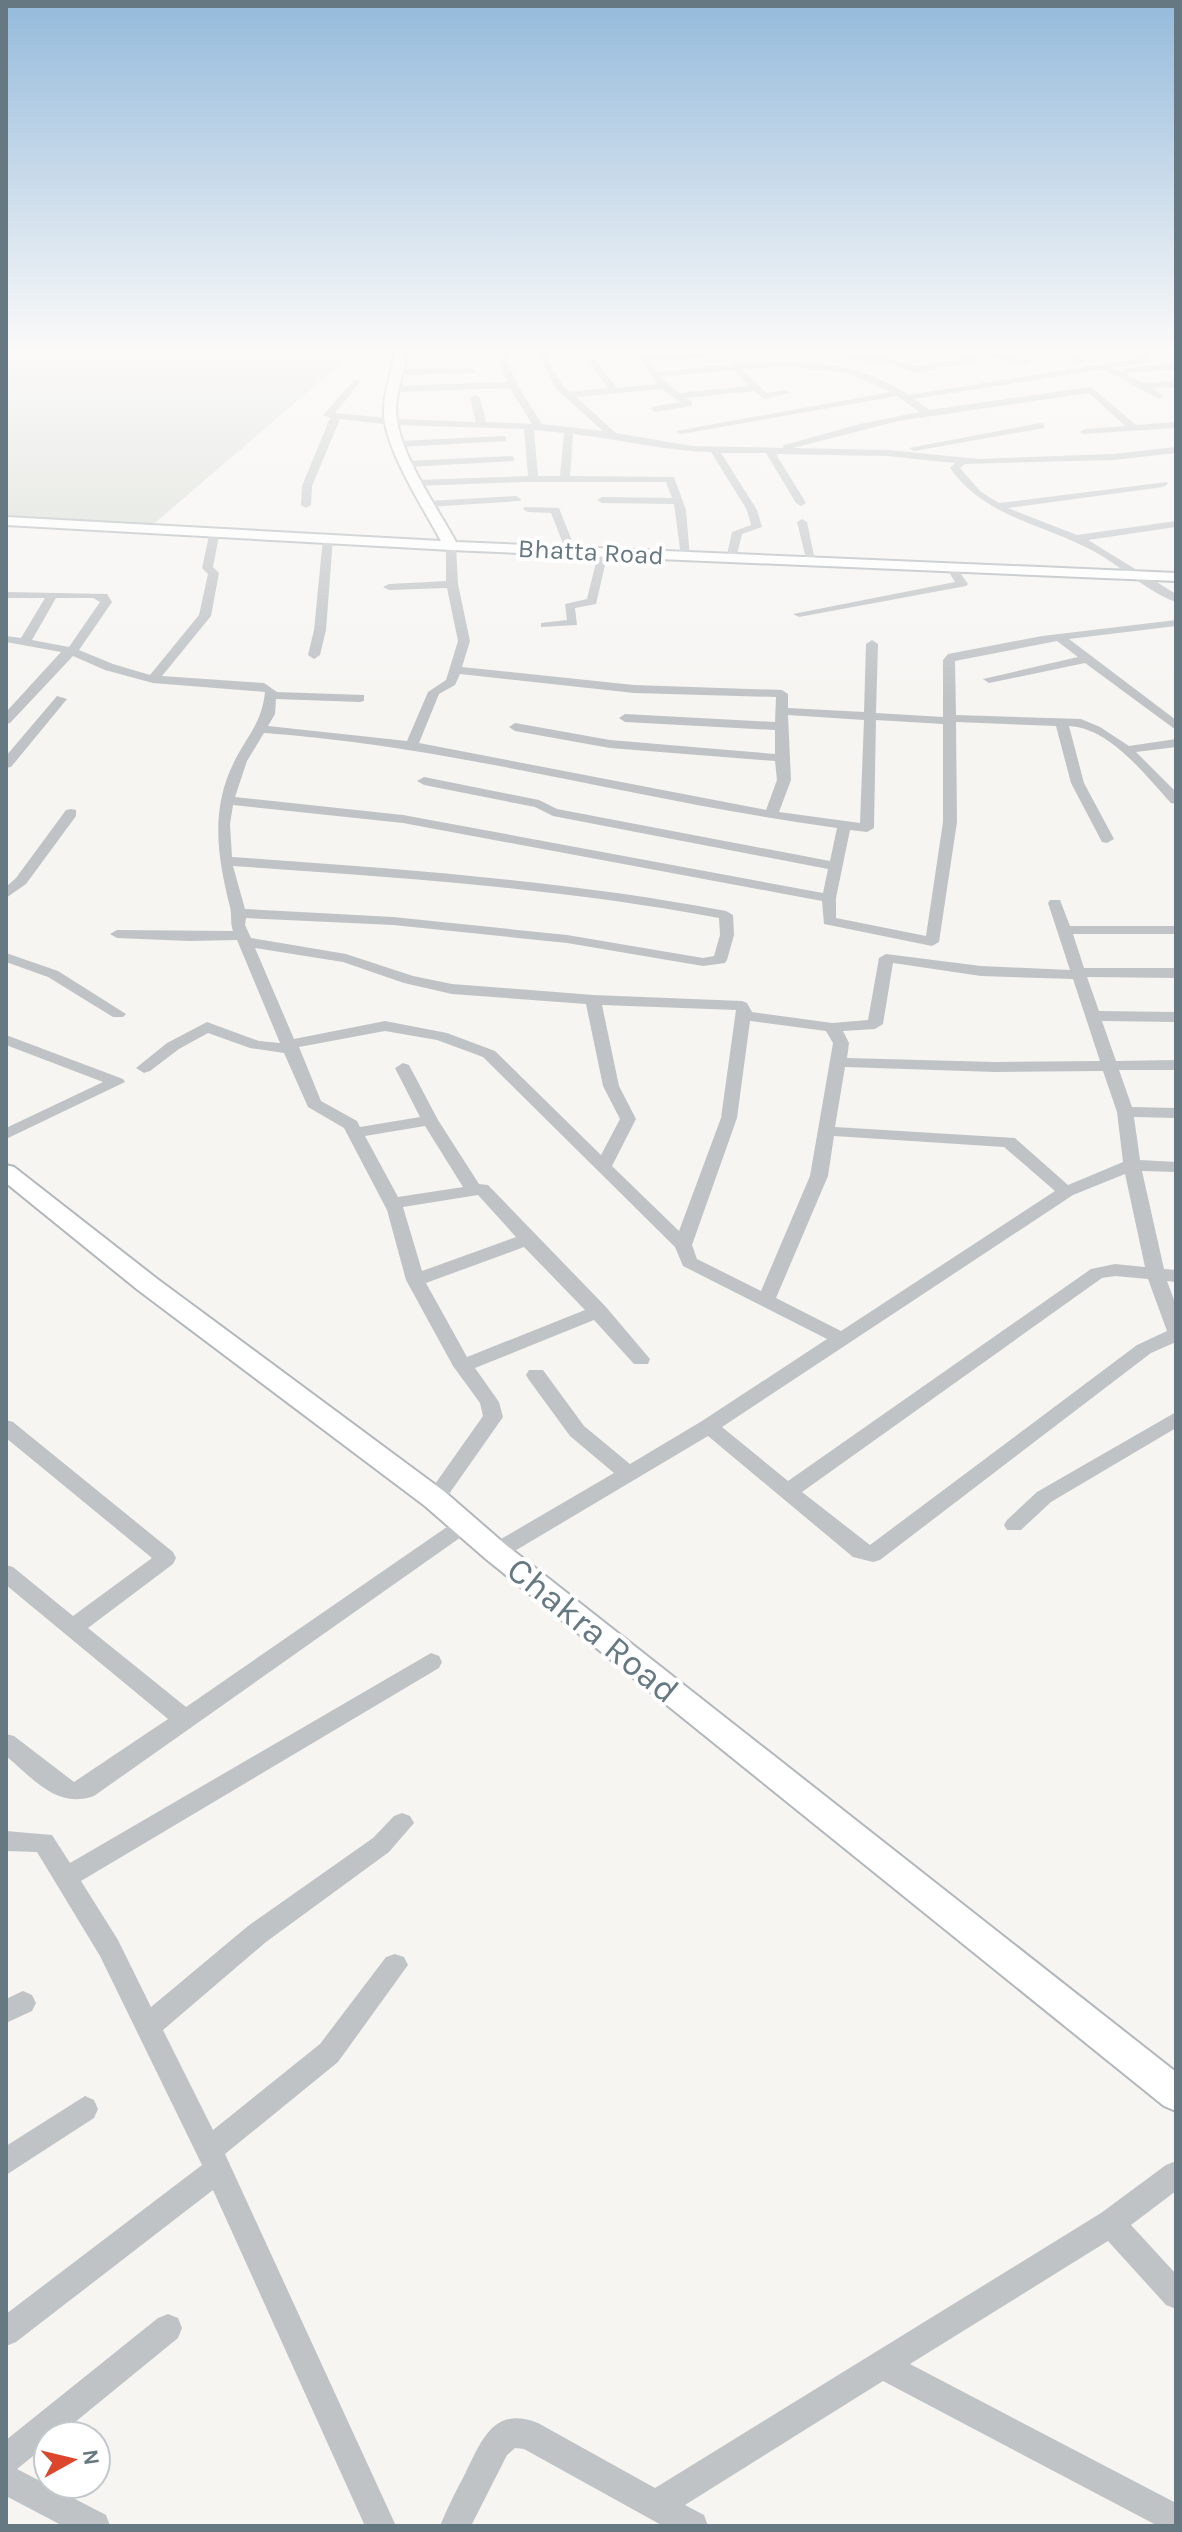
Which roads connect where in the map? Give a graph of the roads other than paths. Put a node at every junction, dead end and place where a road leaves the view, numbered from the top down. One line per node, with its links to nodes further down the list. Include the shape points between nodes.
1 (316, 465): 17 (street)
2 (408, 465): 10 (main road)
3 (533, 465): 8 (street)
4 (566, 465): 9 (street)
5 (723, 465): 30 (street, via 757,527 737,532)
6 (781, 465): 15 (street)
7 (958, 465): 18 (street, via 960,478)
8 (533, 479): 9 (street); 10 (street)
9 (565, 479): 14 (street, via 670,479)
10 (416, 483): 16 (main road)
11 (1163, 484): 18 (street)
12 (516, 499): 16 (street)
13 (602, 500): 14 (street)
14 (679, 501): 29 (street)
15 (801, 503)
16 (428, 504): 26 (main road)
17 (306, 505)
18 (999, 506): 25 (street)
19 (528, 509): 27 (street, via 555,510)
20 (6, 521): 23 (main road, Bhatta Road)
21 (802, 522): 31 (street)
22 (1176, 524): 25 (street)
23 (215, 531): 24 (main road, Bhatta Road); 51 (street, via 205,616)
24 (328, 538): 26 (main road, Bhatta Road); 48 (street)
25 (1076, 538): 33 (street)
26 (451, 546): 27 (main road, Bhatta Road); 35 (street)
27 (571, 551): 28 (main road, Bhatta Road)
28 (603, 552): 29 (main road, Bhatta Road); 42 (street, via 592,602 569,606 573,623)
29 (686, 556): 30 (main road, Bhatta Road)
30 (731, 559): 31 (main road, Bhatta Road)
31 (812, 563): 32 (main road, Bhatta Road)
32 (952, 569): 33 (main road, Bhatta Road); 40 (street, via 962,584)
33 (1137, 575): 34 (main road, Bhatta Road); 39 (street)
34 (1176, 577)
35 (452, 584): 36 (street); 50 (street, via 464,641)
36 (389, 587)
37 (6, 595): 38 (street)
38 (52, 596): 45 (street); 47 (street, via 103,596 106,602)
39 (1176, 599)
40 (799, 614)
41 (1176, 623): 43 (street)
42 (545, 625)
43 (1059, 637): 49 (street); 59 (street, via 952,657)
44 (6, 639): 45 (street)
45 (24, 643): 47 (street)
46 (872, 644): 58 (street)
47 (72, 651): 51 (street); 60 (street)
48 (314, 655)
49 (1087, 659): 52 (street); 63 (street)
50 (456, 670): 56 (street, via 634,689 782,694); 66 (street, via 450,684 434,692)
51 (153, 679): 53 (street, via 264,687)
52 (989, 679)
53 (271, 695): 54 (street); 65 (street)
54 (360, 698)
55 (61, 699): 70 (street)
56 (780, 711): 58 (street); 62 (street)
57 (625, 718): 62 (street)
58 (870, 718): 59 (street); 76 (street, via 867,828)
59 (949, 719): 61 (street); 81 (street, via 950,822 932,942 829,921)
60 (6, 720)
61 (1062, 722): 68 (street, via 1099,730); 77 (street, via 1070,768)
62 (780, 726): 69 (street)
63 (1176, 726)
64 (515, 727): 69 (street, via 610,744)
65 (261, 729): 66 (street); 72 (street, via 241,761)
66 (412, 743): 75 (street)
67 (1176, 743): 68 (street)
68 (1127, 750): 73 (street)
69 (781, 758): 75 (street, via 784,780)
70 (7, 761)
71 (424, 781): 79 (street, via 539,804 553,812)
72 (227, 800): 78 (street); 81 (street, via 403,819)
73 (1176, 800)
74 (71, 813): 80 (street)
75 (771, 814): 76 (street)
76 (844, 825): 79 (street)
77 (1107, 839)
78 (225, 861): 83 (street); 83 (street, via 612,894 726,915 728,923 720,960 703,962 567,939 393,921)
79 (835, 866): 81 (street)
80 (6, 894)
81 (829, 898)
82 (1055, 903): 84 (street)
83 (239, 913): 87 (street)
84 (1063, 930): 85 (street); 90 (street)
85 (1176, 930)
86 (117, 934): 87 (street)
87 (245, 938): 91 (street, via 346,958 452,989); 98 (street)
88 (6, 957): 92 (street, via 70,980)
89 (1176, 973): 90 (street)
90 (1078, 974): 94 (street); 96 (street, via 981,971 886,958 875,1024)
91 (593, 1000): 93 (street, via 730,1004 742,1006); 111 (street, via 611,1086 628,1119)
92 (118, 1014)
93 (744, 1016): 96 (street); 118 (street, via 729,1118)
94 (1093, 1016): 95 (street); 100 (street)
95 (1176, 1017)
96 (834, 1029): 99 (street, via 841,1043)
97 (6, 1040): 109 (street, via 117,1082)
98 (291, 1046): 102 (street, via 256,1045 207,1027); 108 (street, via 314,1104 351,1125); 111 (street, via 385,1026 441,1036 489,1054)
99 (837, 1062): 100 (street); 107 (street)
100 (1110, 1065): 101 (street); 104 (street)
101 (1176, 1065)
102 (144, 1068)
103 (403, 1068): 106 (street)
104 (1125, 1112): 105 (street); 110 (street)
105 (1176, 1113)
106 (430, 1120): 108 (street); 114 (street)
107 (826, 1131): 115 (street, via 1009,1142); 122 (street, via 819,1176)
108 (355, 1133): 116 (street)
109 (6, 1134)
110 (1132, 1165): 112 (street); 115 (street); 119 (street)
111 (603, 1167): 118 (street)
112 (1176, 1167)
113 (13, 1187): 134 (main road, Chakra Road)
114 (473, 1189): 116 (street); 117 (street, via 482,1189)
115 (1066, 1192): 125 (street)
116 (392, 1203): 121 (street)
117 (526, 1240): 121 (street); 123 (street)
118 (683, 1245): 122 (street, via 689,1262)
119 (1156, 1275): 120 (street); 124 (street); 133 (street, via 1097,1273)
120 (1176, 1276)
121 (415, 1280): 127 (street)
122 (766, 1299): 125 (street)
123 (599, 1311): 126 (street); 127 (street)
124 (1176, 1332): 133 (street, via 1144,1349 873,1554 860,1551)
125 (844, 1340): 130 (street)
126 (641, 1359)
127 (463, 1366): 134 (street, via 489,1402 493,1417)
128 (536, 1375): 132 (street, via 577,1431)
129 (1176, 1419): 136 (street, via 1044,1497)
130 (709, 1426): 132 (street); 133 (street)
131 (6, 1427): 139 (street, via 166,1558)
132 (629, 1474): 137 (street)
133 (788, 1491)
134 (435, 1499): 135 (main road, Chakra Road)
135 (464, 1525): 137 (main road, Chakra Road); 141 (street)
136 (1014, 1525)
137 (496, 1552): 148 (main road, Chakra Road)
138 (6, 1573): 139 (street)
139 (73, 1628): 141 (street)
140 (431, 1662): 145 (street)
141 (185, 1720): 142 (street, via 86,1789 74,1792)
142 (6, 1743)
143 (402, 1823): 147 (street, via 381,1845 257,1934)
144 (6, 1841): 145 (street, via 44,1842)
145 (66, 1878): 147 (street)
146 (395, 1965): 150 (street, via 329,2053)
147 (148, 2026): 150 (street)
148 (1176, 2094)
149 (85, 2109): 151 (street)
150 (214, 2160): 156 (street); 163 (street)
151 (6, 2162)
152 (1176, 2174): 153 (street)
153 (1111, 2223): 154 (street); 157 (street)
154 (1176, 2295)
155 (168, 2328): 158 (street)
156 (6, 2332)
157 (882, 2365): 160 (street); 161 (street)
158 (6, 2459)
159 (6, 2480): 162 (street)
160 (656, 2505): 164 (street, via 527,2434 510,2433 496,2444); 165 (street)
161 (1176, 2519)
162 (93, 2525)
163 (381, 2526)
164 (455, 2526)
165 (693, 2526)

